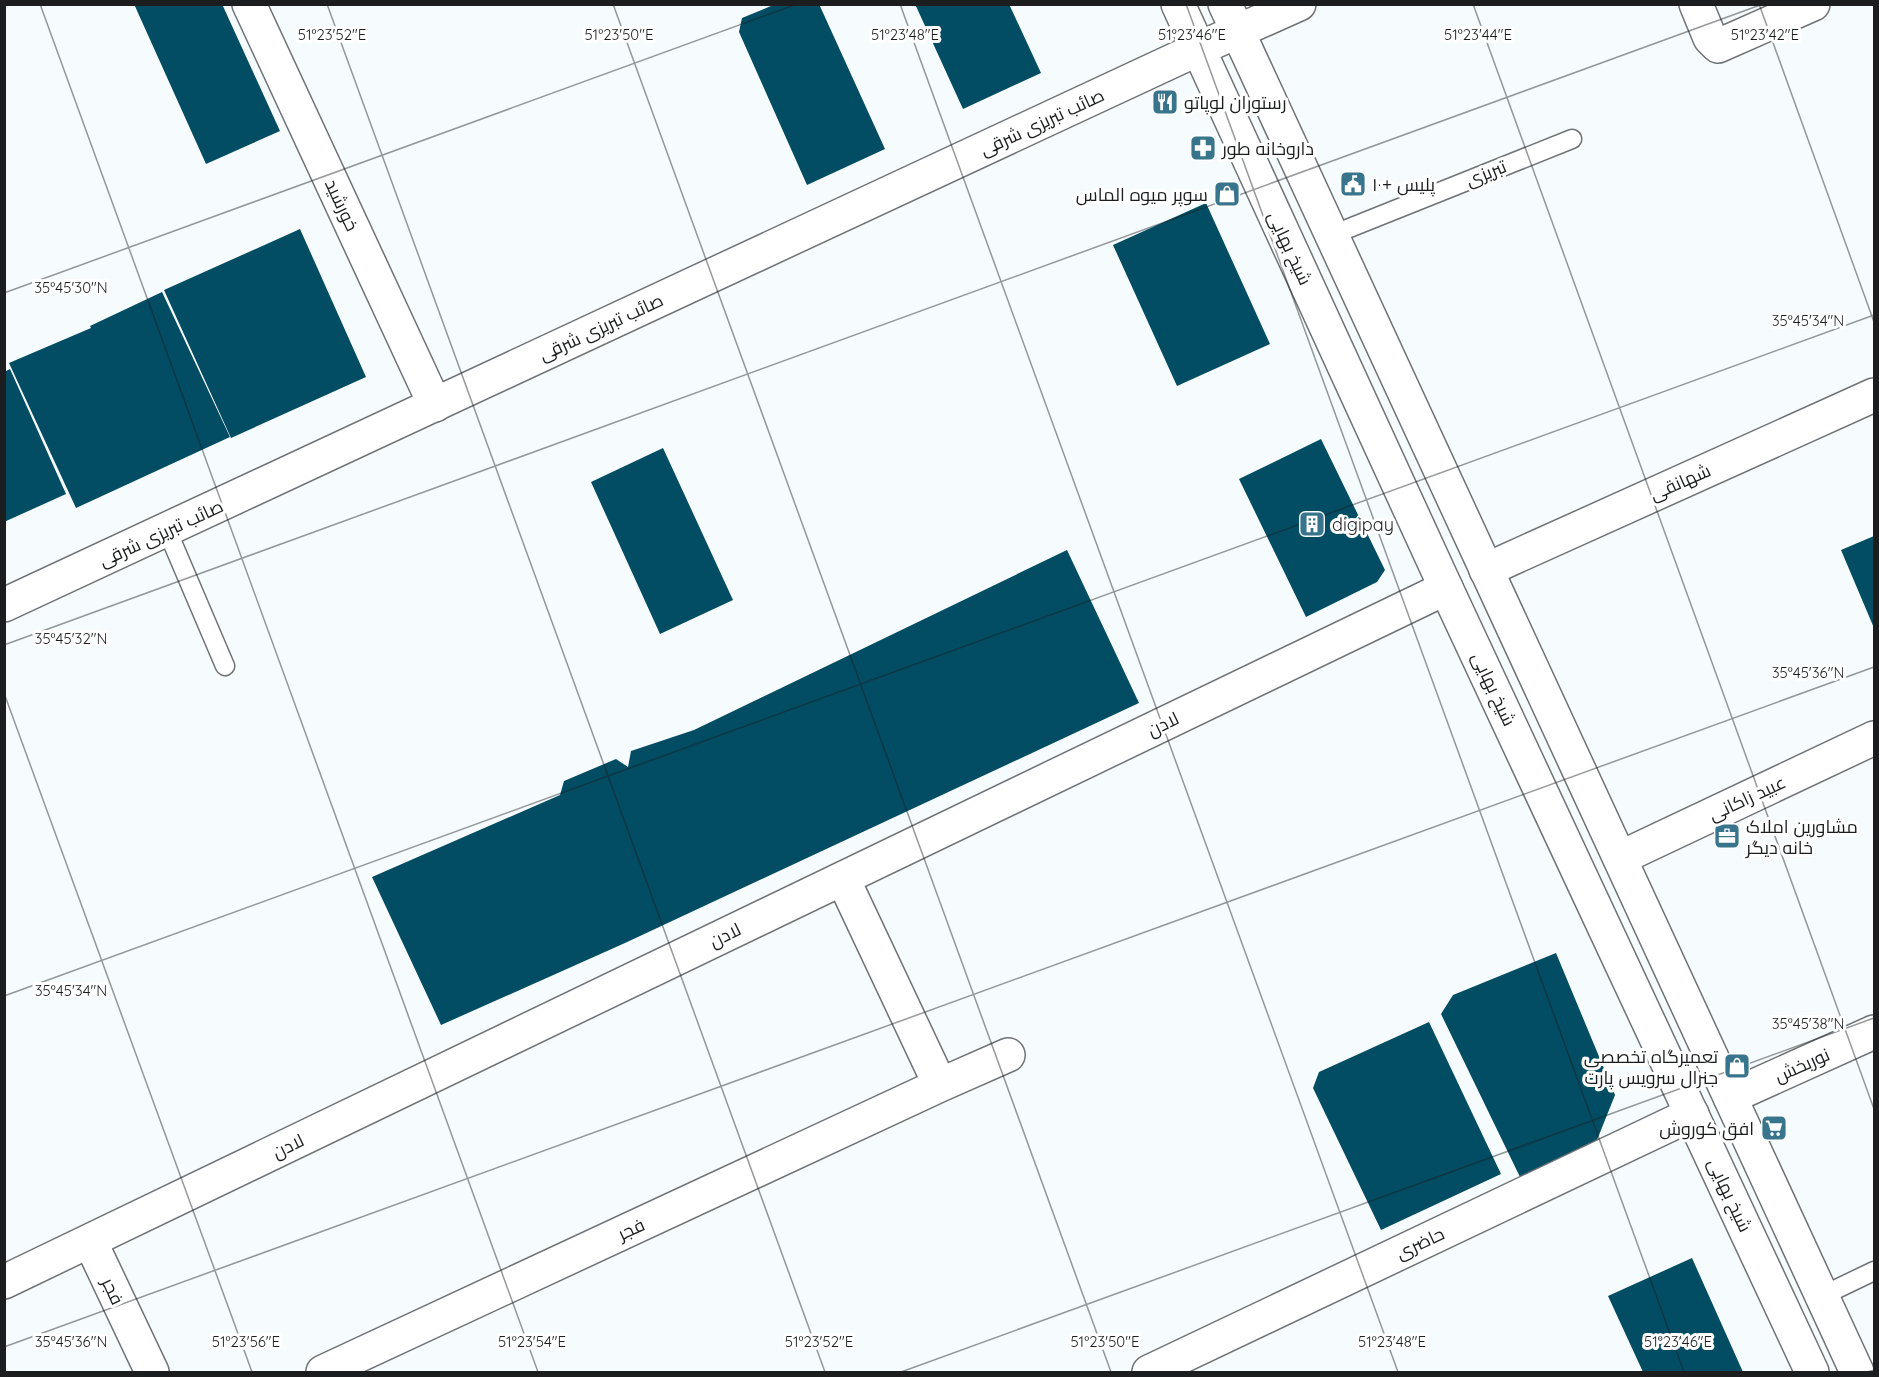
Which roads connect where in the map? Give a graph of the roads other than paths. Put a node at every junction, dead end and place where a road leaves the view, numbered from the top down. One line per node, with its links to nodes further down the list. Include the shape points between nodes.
1 (249, 4): 11 (street, خورشید)
2 (1178, 4): 7 (street, شیخ بهایی)
3 (1299, 4): 6 (street, صائب تبریزی شرقی)
4 (1696, 4): 5 (street, via 1710,38 1718,46)
5 (1813, 4)
6 (1232, 18): 7 (street, صائب تبریزی شرقی); 9 (street)
7 (1198, 49): 11 (street, صائب تبریزی شرقی); 14 (street, شیخ بهایی)
8 (1572, 139): 9 (lane, تبریزی)
9 (1332, 235): 13 (street)
10 (1875, 395): 13 (street, شهانقی)
11 (435, 405): 12 (street, صائب تبریزی شرقی)
12 (167, 530): 15 (street, صائب تبریزی شرقی); 16 (lane)
13 (1486, 570): 18 (street)
14 (1446, 588): 19 (street, لادن); 24 (street, شیخ بهایی)
15 (4, 605)
16 (225, 666)
17 (1875, 738): 18 (street, عبید زاکانی)
18 (1620, 858): 23 (street)
19 (843, 879): 22 (street); 25 (street, لادن)
20 (1875, 1032): 23 (street, نوربخش)
21 (1008, 1055): 22 (street, فجر)
22 (939, 1085): 30 (street, فجر)
23 (1730, 1097): 28 (street)
24 (1692, 1114): 31 (street, حاضری); 32 (street, شیخ بهایی)
25 (90, 1241): 27 (street, لادن); 29 (street, فجر)
26 (1875, 1270): 28 (lane)
27 (4, 1282)
28 (1822, 1296): 33 (street)
29 (153, 1372)
30 (323, 1372)
31 (1149, 1372)
32 (1812, 1372)
33 (1857, 1372)

